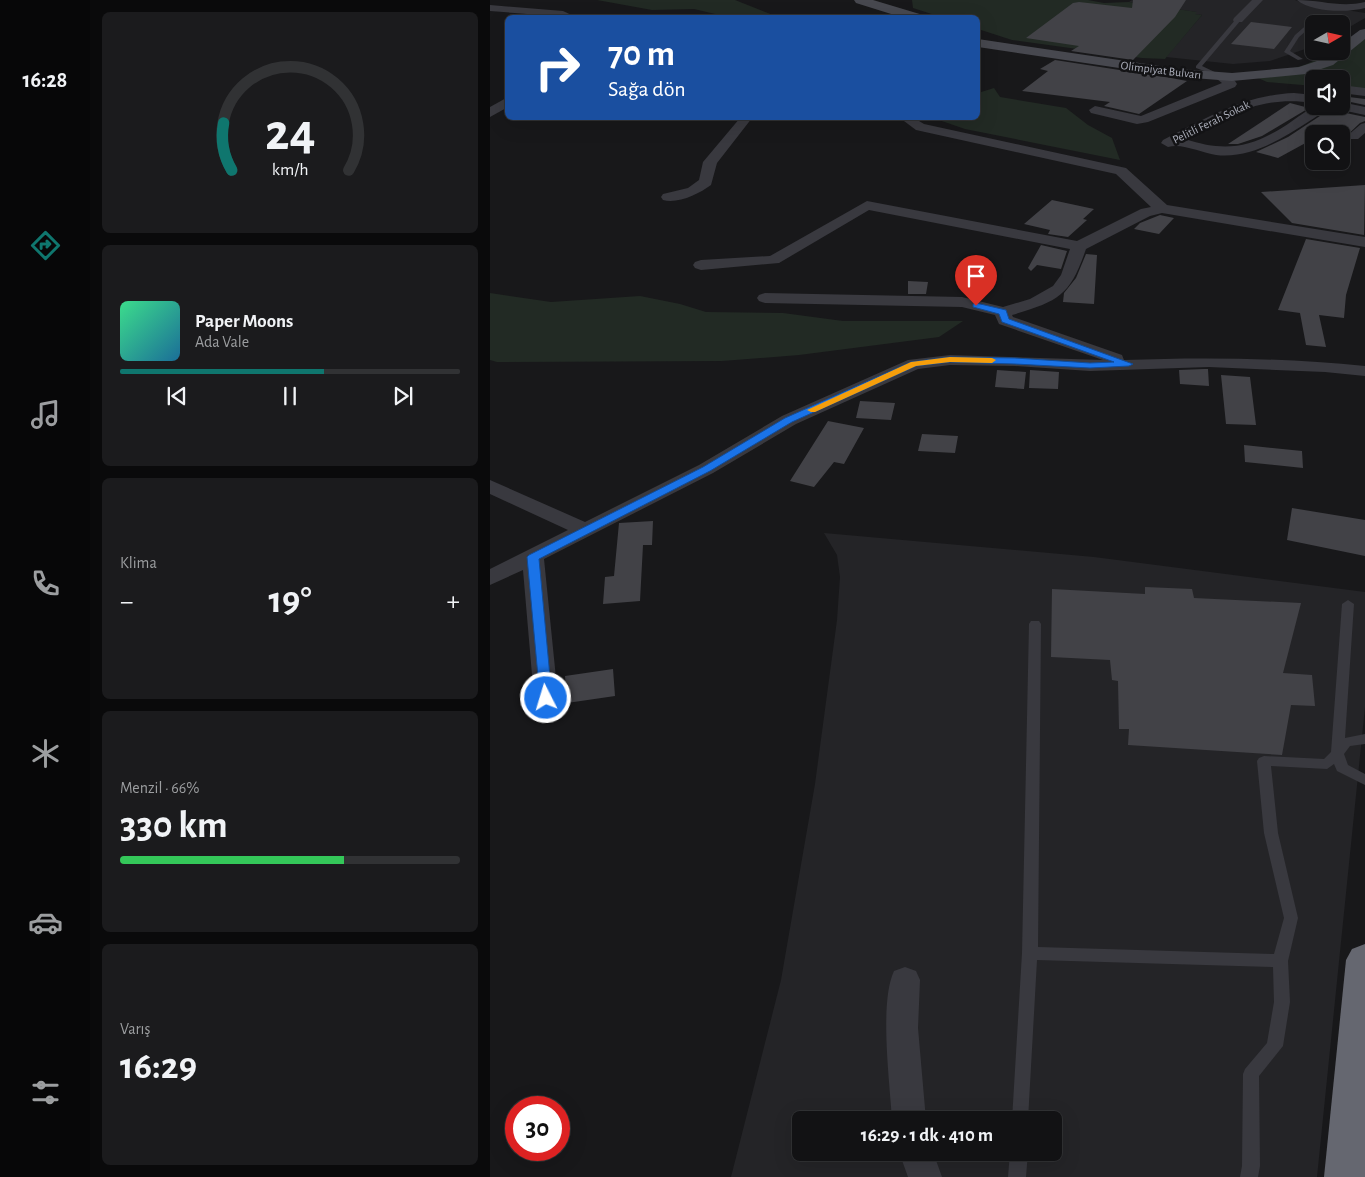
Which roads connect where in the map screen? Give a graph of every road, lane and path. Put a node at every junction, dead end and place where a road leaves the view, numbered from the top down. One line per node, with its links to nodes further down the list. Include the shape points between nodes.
1 (860, 0): 4 (main road)
2 (1258, 0): 11 (street)
3 (1302, 0): 6 (street, via 1333,8)
4 (880, 2): 10 (main road)
5 (845, 3): 9 (main road)
6 (1365, 5)
7 (490, 8): 8 (street)
8 (566, 15)
9 (882, 15)
10 (912, 15)
11 (1238, 20): 22 (lane)
12 (1365, 23): 14 (main road)
13 (1305, 29): 20 (lane, via 1287,52)
14 (1350, 32)
15 (1365, 32): 18 (main road, Olimpiyat Bulvarı)
16 (980, 37): 22 (main road, Olimpiyat Bulvarı)
17 (980, 37): 23 (main road, Olimpiyat Bulvarı, via 1170,72)
18 (1350, 44)
19 (1305, 57): 20 (main road, Olimpiyat Bulvarı)
20 (1300, 59): 22 (main road, Olimpiyat Bulvarı, via 1270,65)
21 (1330, 60): 23 (main road, Olimpiyat Bulvarı, via 1301,71)
22 (1198, 67): 23 (lane)
23 (1219, 76): 29 (street, via 1231,84 1144,120)
24 (1350, 90): 25 (street)
25 (1365, 92)
26 (1305, 98): 32 (street, Pelitli Ferah Sokak, via 1268,97 1248,102 1171,142 1203,150 1240,151 1284,132)
27 (505, 103): 31 (street)
28 (1350, 108): 30 (street)
29 (1095, 110)
30 (1365, 112)
31 (490, 114)
32 (1310, 115)
33 (744, 120): 37 (street, via 710,162 706,182 694,191)
34 (909, 120): 38 (street, via 920,127 1122,171)
35 (1365, 127): 36 (street)
36 (1353, 136)
37 (668, 197)
38 (1162, 209): 39 (street); 40 (street, via 1146,212)
39 (1365, 242)
40 (1079, 246): 41 (street, via 867,206 774,260); 43 (street, via 1064,283 1044,297)
41 (701, 265)
42 (765, 298): 43 (street, via 962,302)
43 (1003, 312): 44 (street, via 1005,320)
44 (1129, 364): 45 (street, via 1209,362); 47 (street, via 1090,366 950,360 914,364 788,420 706,469)
45 (1365, 371)
46 (490, 486): 47 (street)
47 (585, 530): 48 (street)
48 (533, 557): 49 (street); 52 (street)
49 (490, 578)
50 (1348, 604): 54 (lane)
51 (1035, 624): 56 (lane)
52 (546, 698)
53 (1365, 739): 54 (lane, via 1346,742)
54 (1337, 752): 55 (lane, via 1342,768); 58 (lane, via 1327,764 1264,760 1271,833 1291,918)
55 (1365, 780)
56 (1030, 953): 58 (lane); 61 (lane)
57 (1365, 960): 67 (highway)
58 (1280, 961): 66 (lane, via 1282,1002 1275,1046 1251,1074)
59 (905, 980): 60 (street, via 902,1028)
60 (908, 1111)
61 (1021, 1111)
62 (919, 1161): 64 (street)
63 (1018, 1161): 65 (lane)
64 (925, 1177)
65 (1017, 1177)
66 (1249, 1177)
67 (1345, 1177)

